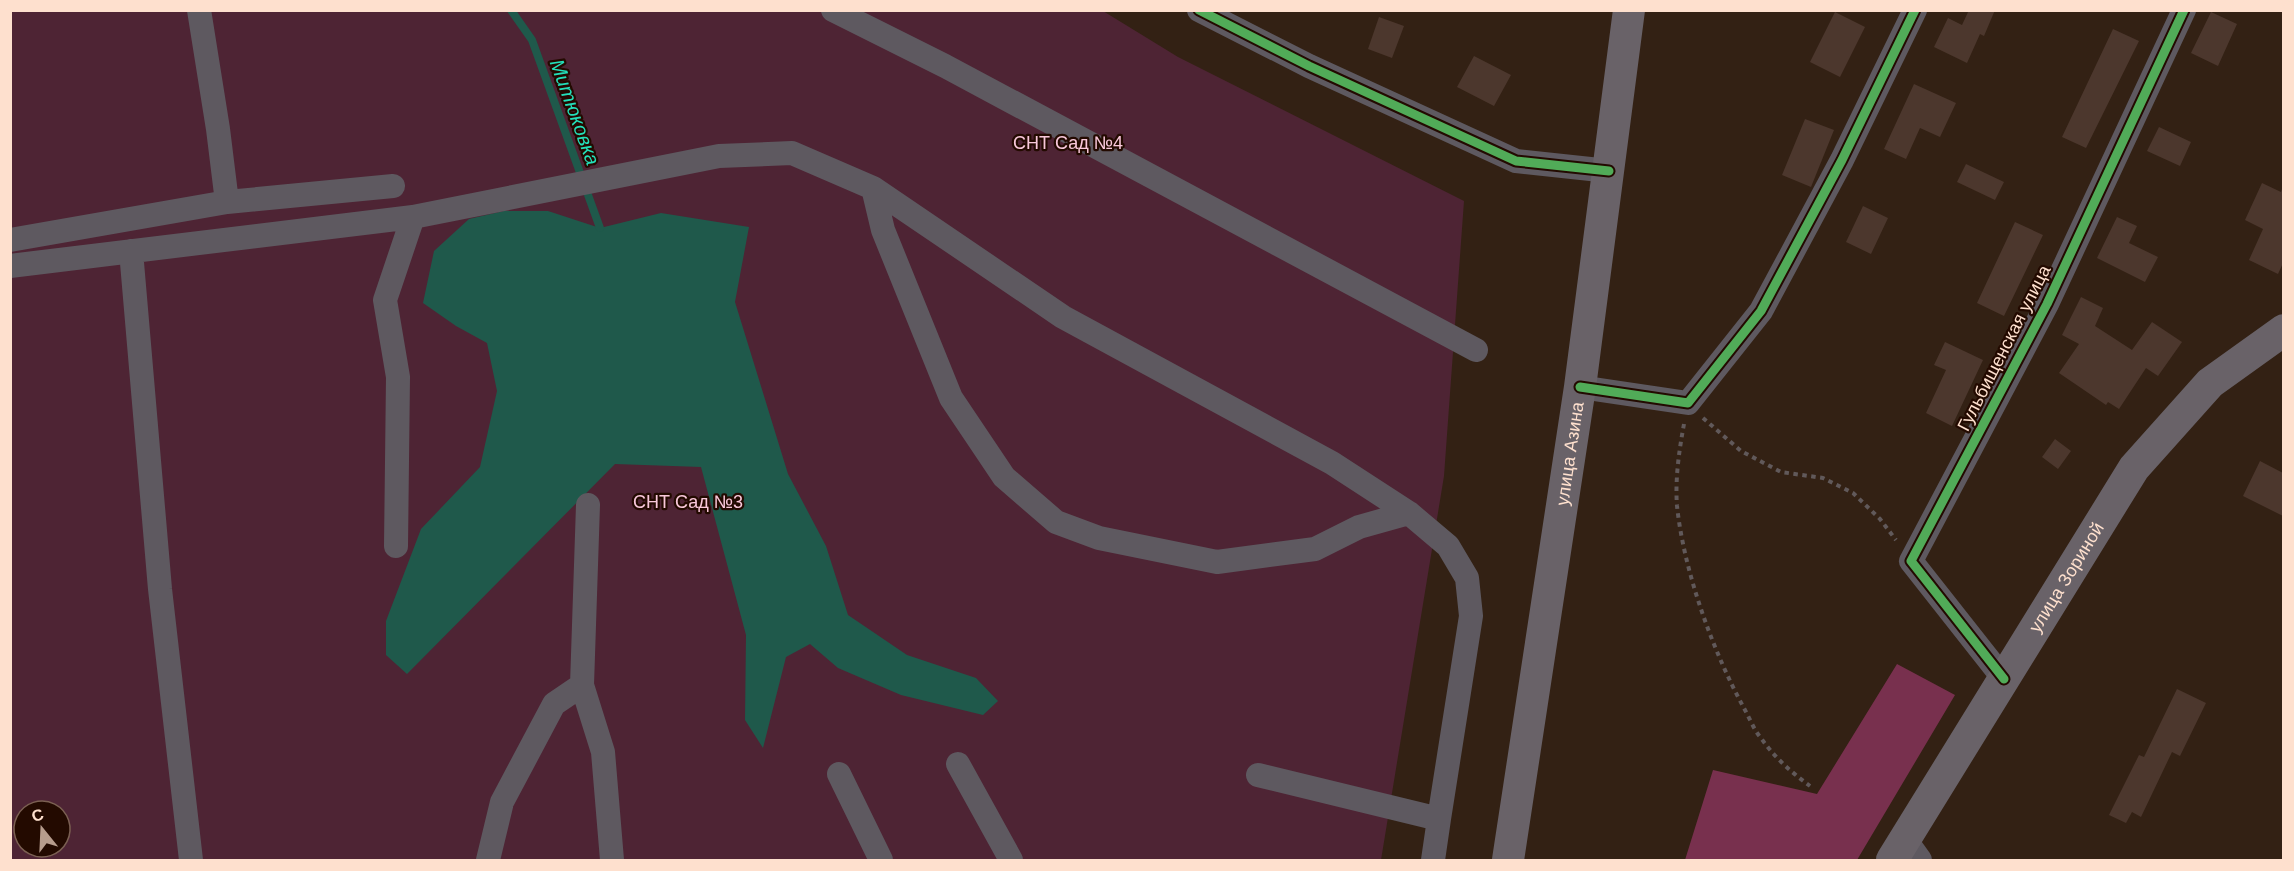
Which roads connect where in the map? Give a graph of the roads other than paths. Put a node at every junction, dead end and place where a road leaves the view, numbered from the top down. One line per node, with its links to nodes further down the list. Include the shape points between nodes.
1 (199, 10): 10 (street)
2 (833, 10): 16 (street)
3 (1199, 10): 7 (street, via 1309,66 1515,161)
4 (1629, 10): 7 (main road, улица Азина)
5 (1915, 10): 17 (street, via 1842,160 1761,311 1688,403)
6 (2184, 10): 21 (street, Гульбищенская улица, via 2047,304 1911,561)
7 (1609, 171): 17 (main road, улица Азина)
8 (393, 186): 10 (street)
9 (873, 188): 11 (street, via 792,153 719,156); 19 (street, via 1063,317 1332,463); 19 (street, via 883,230 951,398 1004,477 1056,522 1099,537 1217,562 1315,549 1359,527)
10 (227, 202): 12 (street)
11 (413, 217): 13 (street); 20 (street, via 386,300 398,377)
12 (10, 240)
13 (130, 251): 14 (street); 28 (street, via 160,589)
14 (10, 266)
15 (2283, 330): 21 (main road, улица Зориной, via 2210,383 2134,468)
16 (1476, 350)
17 (1580, 387): 34 (main road, улица Азина)
18 (588, 505): 22 (street)
19 (1409, 513): 26 (street, via 1448,546 1467,578 1471,616)
20 (396, 546)
21 (2004, 679): 27 (main road, улица Зориной)
22 (582, 685): 29 (street, via 554,704 502,802); 30 (street, via 603,752)
23 (958, 764): 32 (street)
24 (839, 774): 31 (street)
25 (1258, 775): 26 (street)
26 (1439, 819): 33 (street)
27 (1906, 853)
28 (190, 861)
29 (488, 861)
30 (612, 861)
31 (881, 861)
32 (1011, 861)
33 (1433, 861)
34 (1508, 861)

